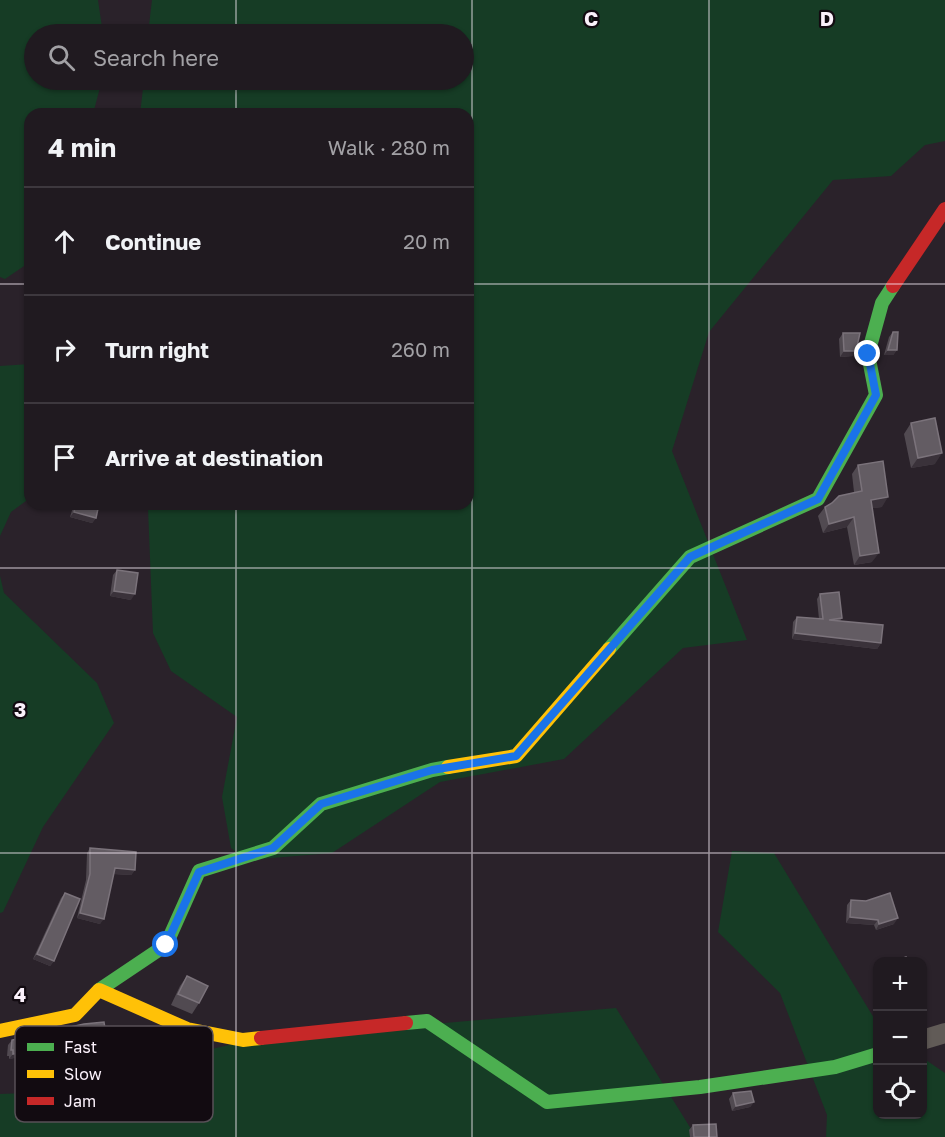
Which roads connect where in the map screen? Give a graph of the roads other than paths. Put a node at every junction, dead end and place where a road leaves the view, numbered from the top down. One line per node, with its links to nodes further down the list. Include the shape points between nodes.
1 (945, 208): 2 (street, via 882,303 868,354 876,395 818,499 690,557 516,756 432,770 321,804 273,848 199,872 166,945)
2 (99, 990): 3 (street, via 75,1015); 4 (street)
3 (23, 1026)
4 (180, 1026)
5 (15, 1028): 6 (street)
6 (0, 1031)
7 (945, 1033): 9 (street)
8 (213, 1034): 10 (street, via 243,1040 428,1021 547,1101 700,1087 835,1067)
9 (927, 1038)
10 (873, 1056)

